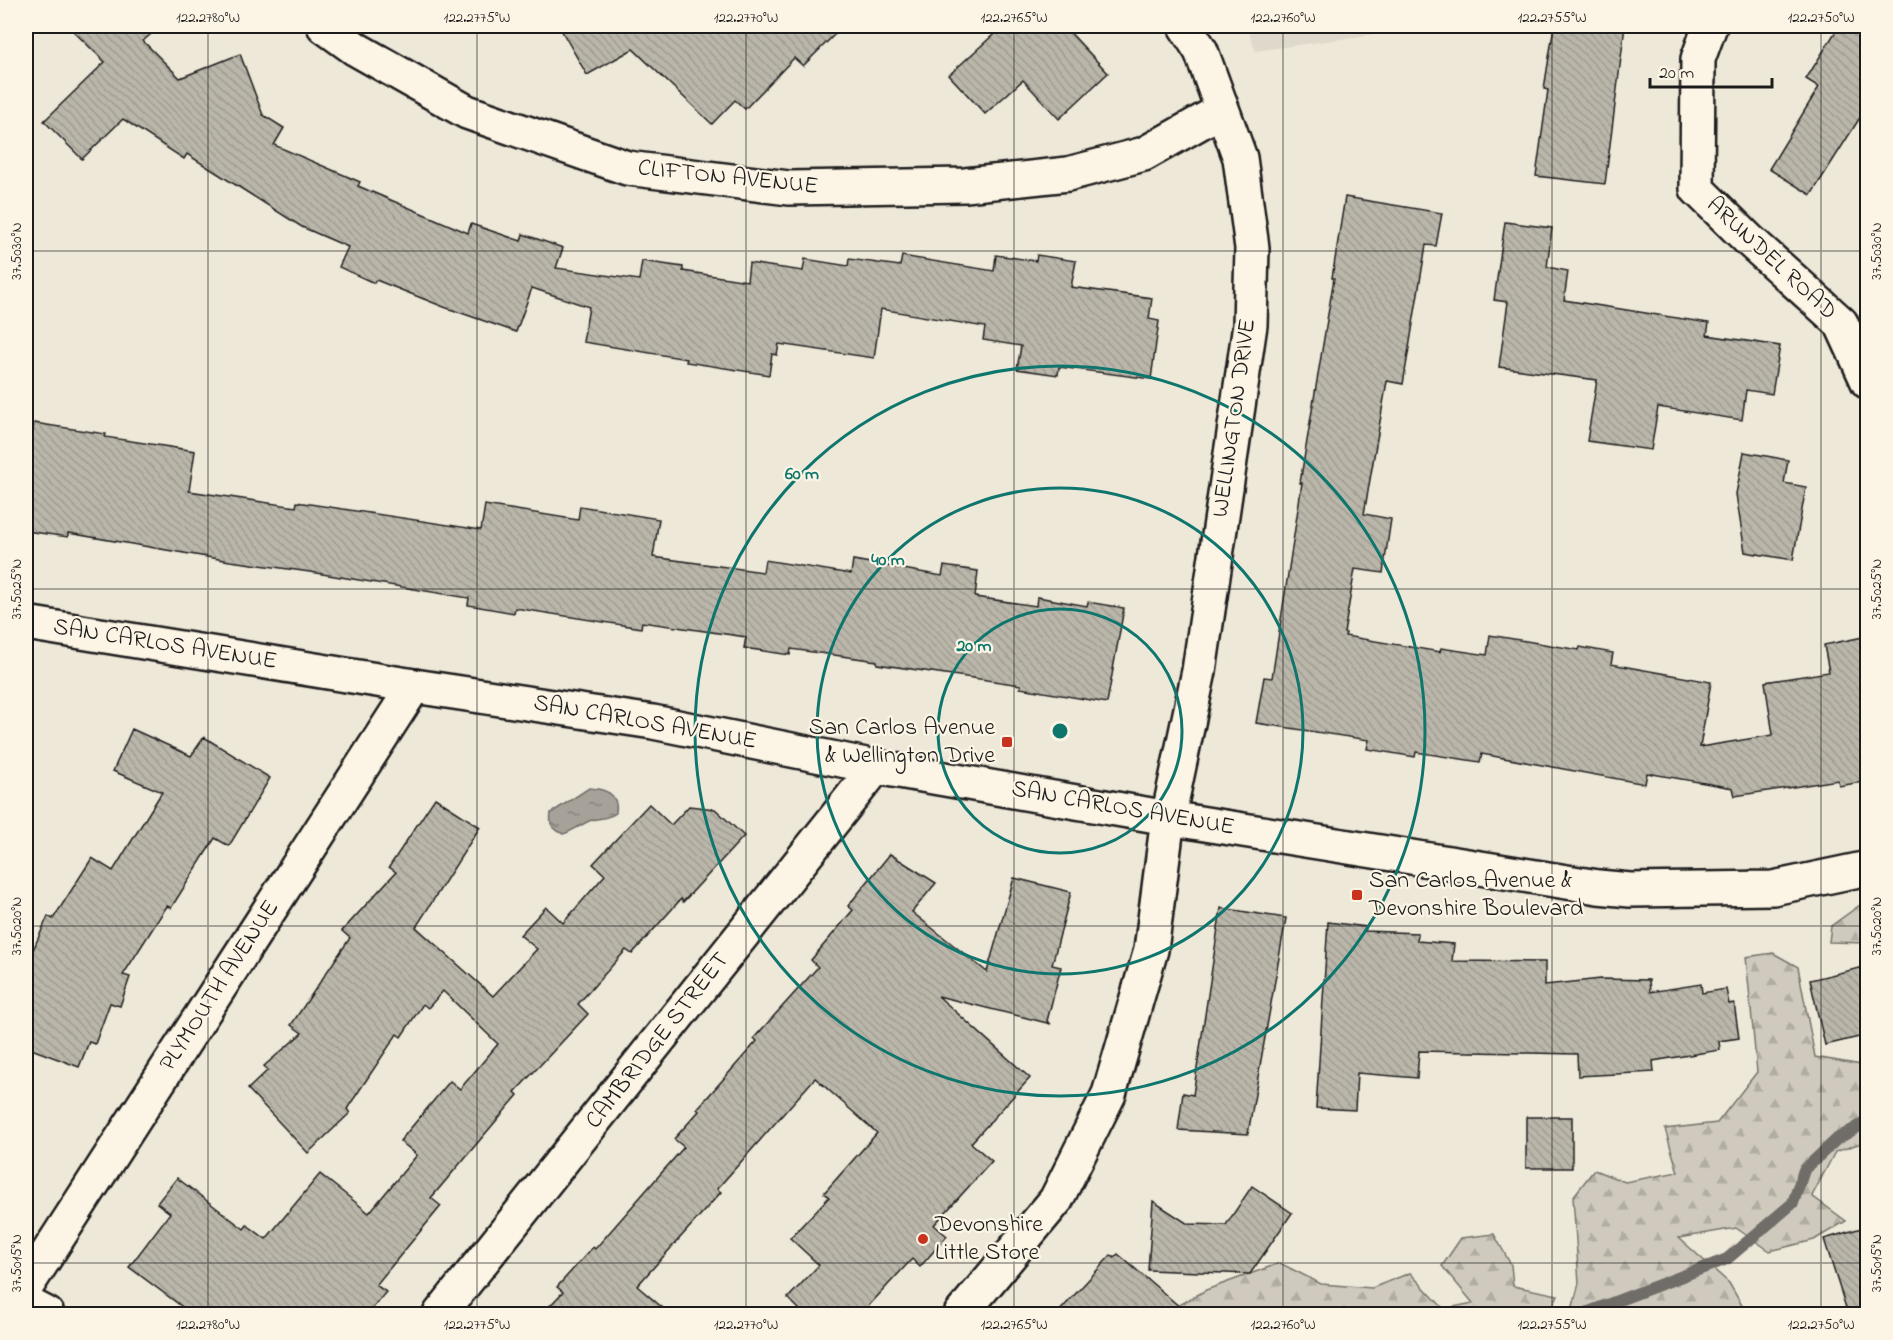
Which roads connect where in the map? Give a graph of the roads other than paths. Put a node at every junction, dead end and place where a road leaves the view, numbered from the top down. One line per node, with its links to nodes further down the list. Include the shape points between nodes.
1 (324, 26): 4 (street, CLIFTON AVENUE, via 356,50 467,112 627,168 789,188 965,185 1068,174 1144,154)
2 (1185, 26): 4 (street, WELLINGTON DRIVE, via 1201,51)
3 (1710, 26): 5 (street, ARUNDEL ROAD, via 1698,59 1697,189 1841,323)
4 (1222, 110): 9 (street, WELLINGTON DRIVE, via 1240,158 1252,248 1250,326 1199,671)
5 (1868, 382)
6 (26, 623): 7 (street, SAN CARLOS AVENUE)
7 (414, 686): 8 (street, SAN CARLOS AVENUE, via 653,722); 11 (street, PLYMOUTH AVENUE)
8 (876, 767): 9 (street, SAN CARLOS AVENUE); 14 (street, CAMBRIDGE STREET)
9 (1167, 818): 10 (street, SAN CARLOS AVENUE, via 1630,890 1773,888); 15 (street, WELLINGTON DRIVE, via 1151,950 1109,1094 1056,1200)
10 (1868, 868)
11 (26, 1287)
12 (26, 1303): 13 (street)
13 (47, 1314)
14 (440, 1314)
15 (961, 1314)

